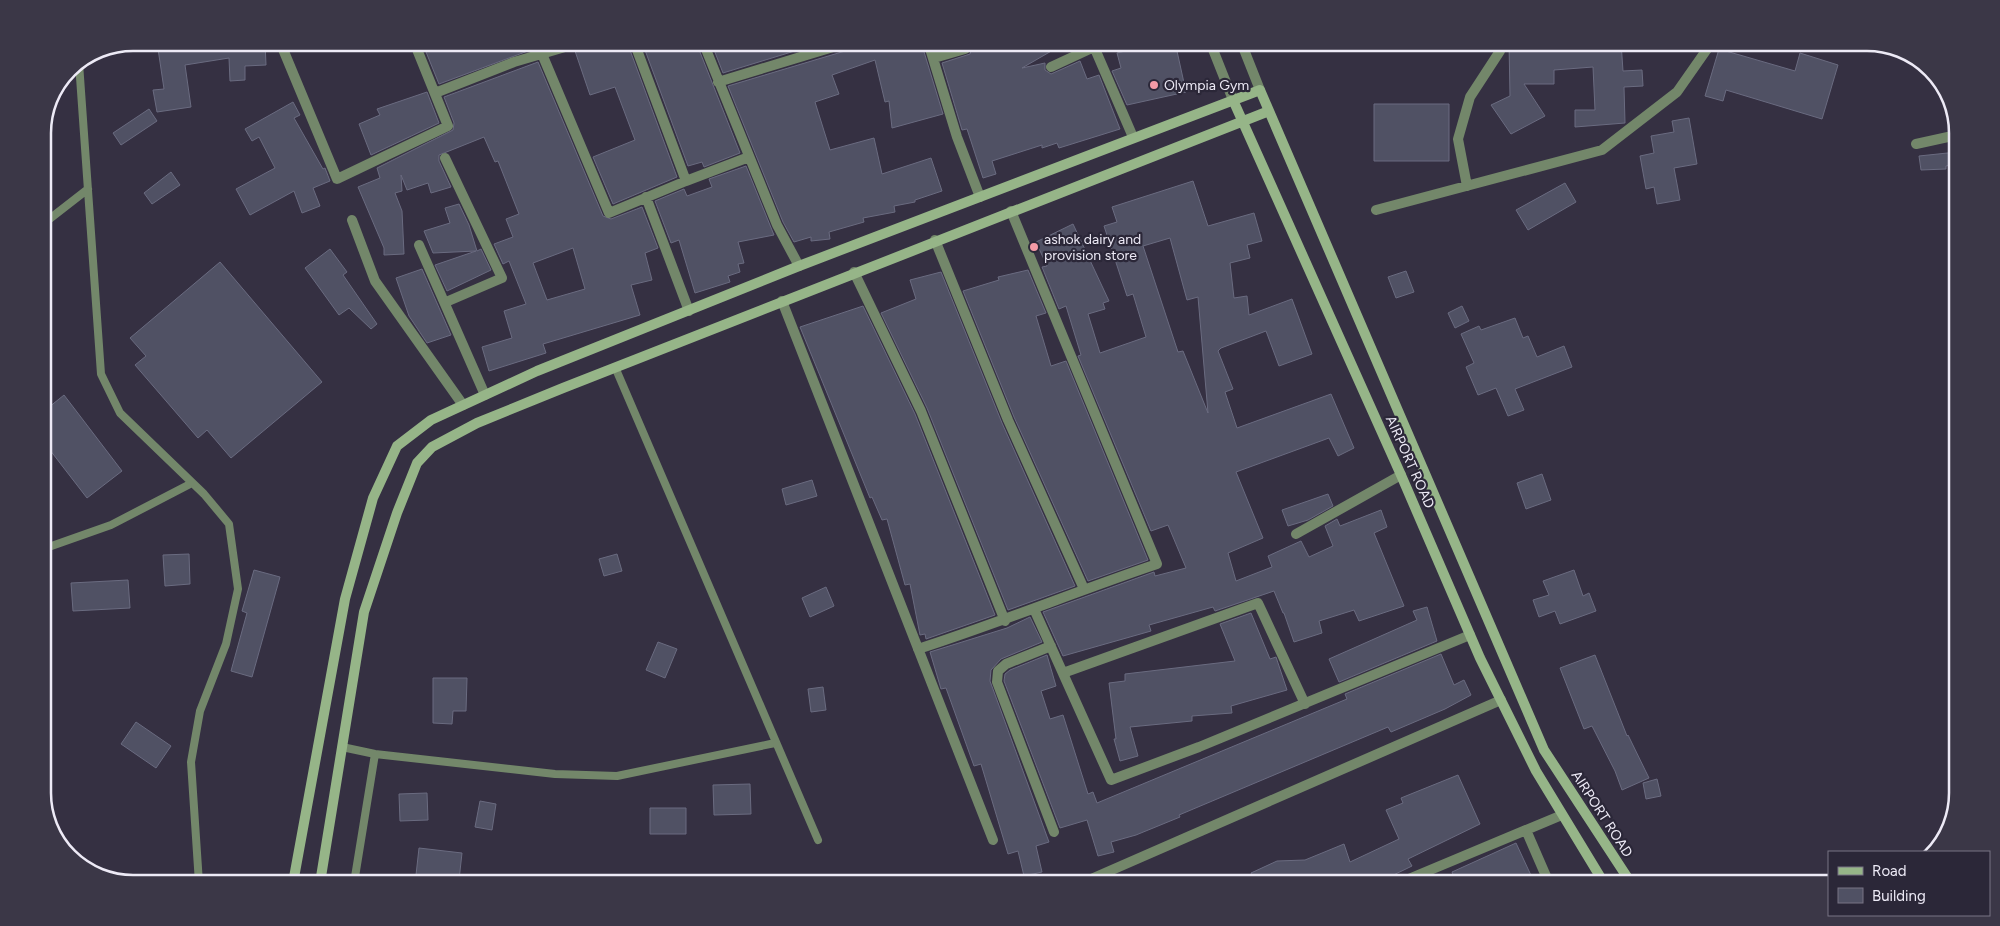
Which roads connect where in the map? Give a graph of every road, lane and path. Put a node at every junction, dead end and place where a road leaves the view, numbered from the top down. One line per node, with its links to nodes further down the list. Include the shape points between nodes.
1 (284, 51): 21 (street, via 337,179 448,126)
2 (418, 51): 21 (street)
3 (552, 51): 15 (street)
4 (637, 51): 30 (street)
5 (706, 51): 19 (street)
6 (820, 51): 19 (street)
7 (931, 51): 16 (street)
8 (958, 51): 16 (street)
9 (1082, 51): 17 (street)
10 (1096, 51): 25 (street)
11 (1214, 51): 22 (street, AIRPORT ROAD)
12 (1245, 51): 20 (street, AIRPORT ROAD)
13 (1500, 51): 31 (street, via 1470,97 1458,139)
14 (1706, 51): 31 (street, via 1677,92 1602,150)
15 (542, 54): 21 (street); 33 (street, via 609,213)
16 (934, 58): 34 (street, via 957,137)
17 (1051, 67)
18 (80, 71): 32 (lane)
19 (718, 82): 28 (street)
20 (1260, 90): 22 (main road); 23 (main road, AIRPORT ROAD)
21 (434, 93)
22 (1233, 100): 24 (main road, AIRPORT ROAD); 25 (main road)
23 (1269, 111): 24 (main road); 78 (main road, AIRPORT ROAD, via 1544,750)
24 (1242, 122): 36 (main road); 49 (main road, AIRPORT ROAD)
25 (1134, 137): 34 (main road)
26 (1949, 137): 27 (street)
27 (1916, 144)
28 (749, 157): 30 (street); 41 (street)
29 (445, 158): 44 (street, via 502,278)
30 (686, 181): 33 (street)
31 (1466, 186): 35 (street)
32 (88, 189): 37 (lane); 50 (lane, via 101,374 120,413)
33 (646, 197): 45 (street)
34 (980, 197): 41 (main road)
35 (1376, 210)
36 (1011, 211): 39 (main road); 53 (street, via 1157,564)
37 (51, 218)
38 (352, 220): 48 (street, via 375,281)
39 (935, 240): 42 (main road); 53 (street, via 1008,420)
40 (419, 245): 44 (street)
41 (798, 266): 45 (main road)
42 (854, 272): 43 (main road); 55 (street, via 921,411)
43 (782, 301): 46 (main road); 58 (street)
44 (446, 302): 47 (street)
45 (689, 311): 47 (main road)
46 (615, 367): 62 (lane); 63 (main road, via 477,423 432,447 417,463 364,612)
47 (485, 395): 48 (main road)
48 (463, 405): 71 (main road, via 431,420 398,446 373,498 345,599)
49 (1401, 475): 51 (street); 56 (main road, AIRPORT ROAD)
50 (192, 483): 52 (lane, via 111,525); 70 (lane, via 229,524 238,589 226,644 200,712 191,762)
51 (1296, 534)
52 (51, 546)
53 (1084, 589): 54 (street)
54 (1034, 609): 55 (street); 57 (street)
55 (1005, 621): 58 (street)
56 (1470, 635): 60 (main road, AIRPORT ROAD); 61 (street)
57 (1051, 646): 59 (street); 67 (street, via 1006,664 998,671 996,682)
58 (918, 650): 69 (street)
59 (1063, 673): 61 (street, via 1258,603); 61 (street, via 1111,780)
60 (1501, 700): 65 (main road, AIRPORT ROAD); 74 (street)
61 (1305, 704)
62 (775, 743): 64 (lane, via 617,776 555,774); 68 (lane)
63 (342, 747): 64 (lane); 72 (main road)
64 (375, 754): 73 (lane)
65 (1562, 815): 66 (street); 77 (main road, AIRPORT ROAD)
66 (1526, 830): 75 (street); 76 (street)
67 (1054, 832)
68 (818, 840)
69 (993, 840)
70 (198, 875)
71 (295, 875)
72 (321, 875)
73 (355, 875)
74 (1102, 875)
75 (1430, 875)
76 (1545, 875)
77 (1599, 875)
78 (1625, 875)

